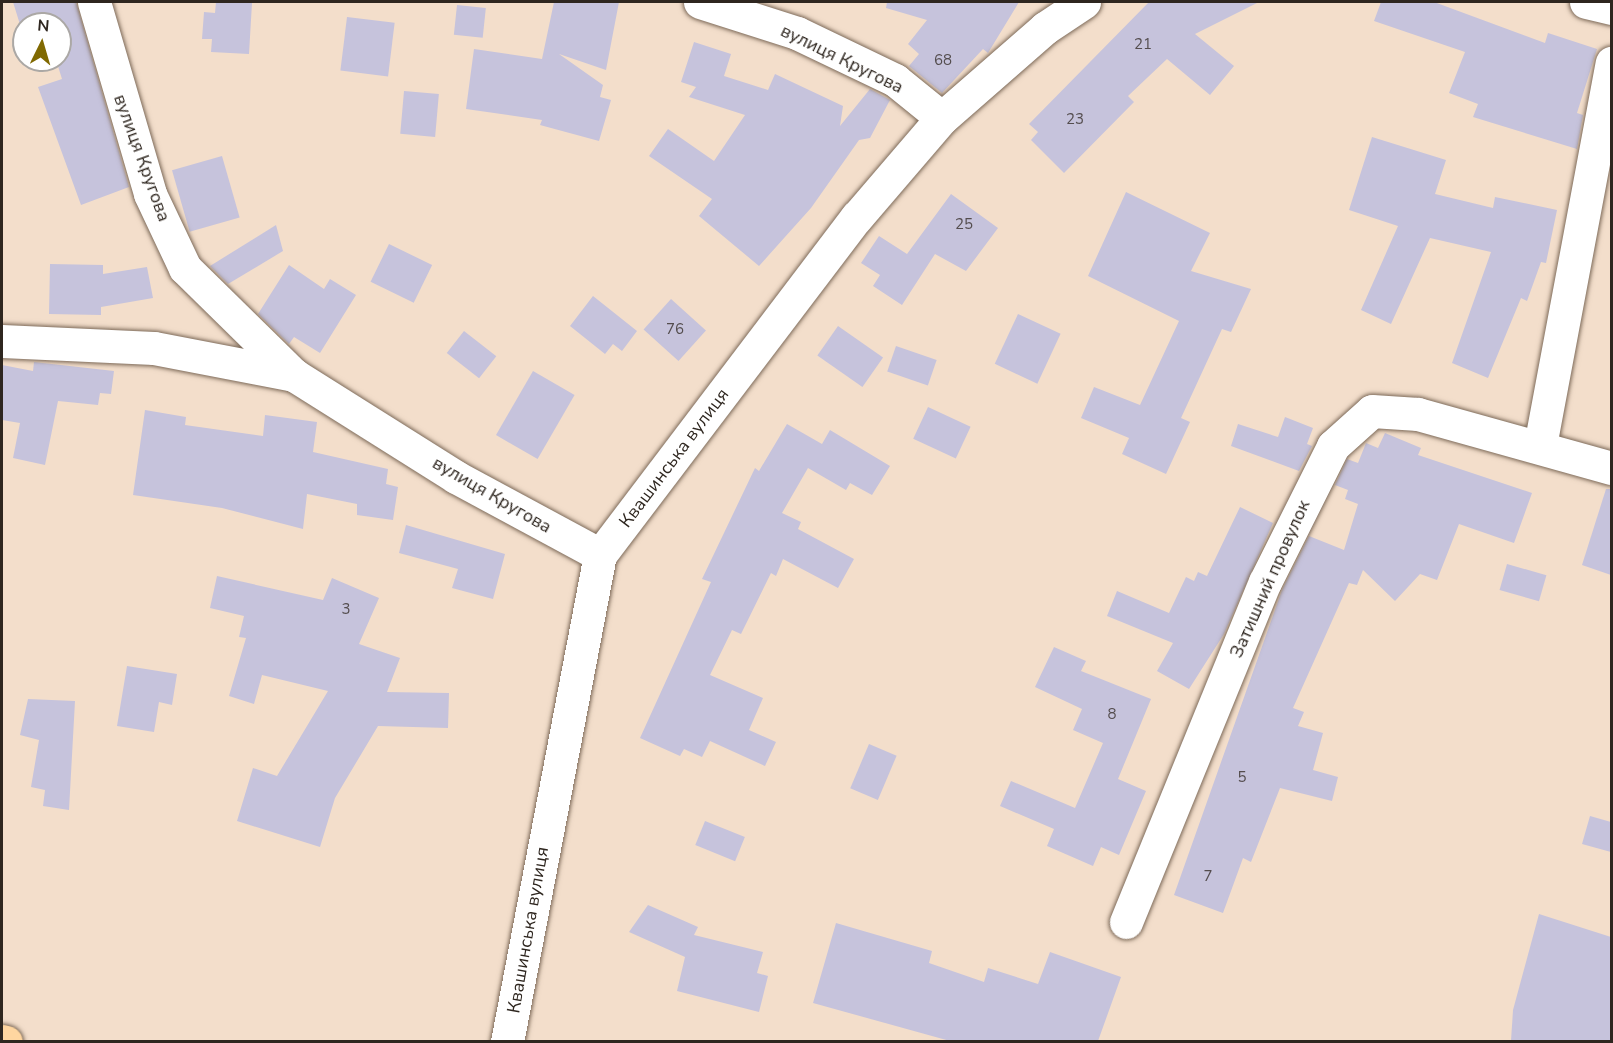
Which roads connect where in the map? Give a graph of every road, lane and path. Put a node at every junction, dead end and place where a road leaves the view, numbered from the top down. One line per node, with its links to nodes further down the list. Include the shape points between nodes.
1 (94, 2): 9 (street, вулиця Кругова, via 150,194 185,268)
2 (700, 2): 7 (street, вулиця Кругова, via 816,42 895,81)
3 (1084, 2): 7 (street, Квашинська вулиця, via 1045,28)
4 (1586, 2): 5 (street)
5 (1611, 8)
6 (1611, 63): 10 (street)
7 (942, 118): 12 (street, Квашинська вулиця, via 857,217)
8 (2, 341): 9 (street, вулиця Кругова, via 154,348)
9 (294, 375): 12 (street, вулиця Кругова, via 456,477)
10 (1540, 446): 11 (street, Затишний провулок); 13 (street, Затишний провулок, via 1418,414 1372,411 1333,446 1265,582)
11 (1611, 468)
12 (600, 555): 16 (street, Квашинська вулиця)
13 (1126, 922)
14 (2, 1041): 15 (main road)
15 (6, 1041)
16 (507, 1041)

